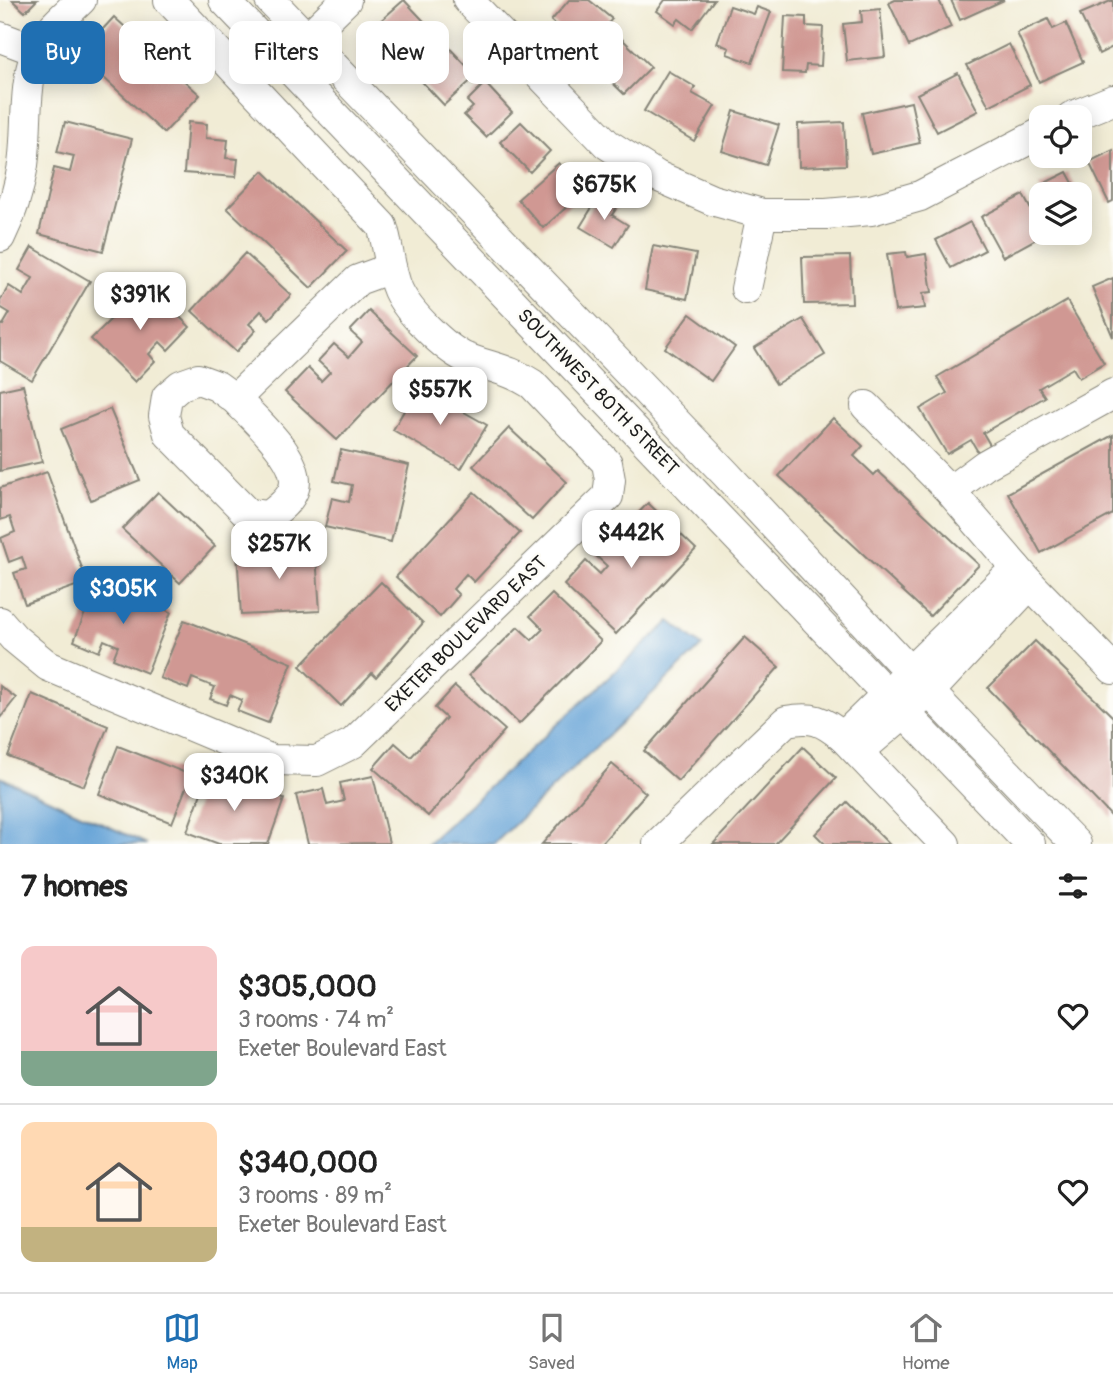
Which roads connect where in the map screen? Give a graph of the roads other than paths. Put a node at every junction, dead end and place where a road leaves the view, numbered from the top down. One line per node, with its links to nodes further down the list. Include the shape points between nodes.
1 (81, 0): 7 (street)
2 (169, 0): 21 (street, EXETER BOULEVARD EAST, via 382,226)
3 (224, 0): 8 (street, SOUTHWEST 80TH STREET)
4 (270, 0): 9 (street, SOUTHWEST 80TH STREET)
5 (346, 0): 10 (street)
6 (468, 0): 19 (street, via 607,144 657,176 712,200)
7 (59, 21)
8 (244, 21)
9 (290, 21)
10 (324, 21)
11 (0, 37): 12 (street)
12 (21, 45)
13 (342, 74): 30 (street, SOUTHWEST 80TH STREET)
14 (29, 84): 20 (street, via 23,166)
15 (304, 84): 31 (street, SOUTHWEST 80TH STREET)
16 (1113, 100): 17 (street)
17 (1092, 108)
18 (1029, 139): 19 (street, via 920,195 872,210)
19 (762, 214): 22 (street)
20 (0, 237)
21 (391, 268): 24 (street, via 358,279); 28 (street, EXETER BOULEVARD EAST, via 407,306 444,344 464,357 517,374 532,384 607,463 610,480 608,496 353,744 317,761 272,760 48,666)
22 (746, 289)
23 (1113, 394): 26 (street, via 985,466)
24 (234, 398): 24 (street, via 288,457 295,472 294,491 269,516 248,514 169,434 164,416 167,397 181,385 198,379)
25 (866, 406): 26 (street)
26 (950, 491): 27 (street)
27 (1023, 576): 29 (street); 30 (street, via 1016,616 999,629 981,619)
28 (0, 622)
29 (1113, 669)
30 (920, 681): 31 (street); 36 (street, SOUTHWEST 80TH STREET)
31 (896, 702): 32 (street); 35 (street, SOUTHWEST 80TH STREET)
32 (850, 744): 33 (street, via 827,723 805,718 786,721); 34 (street)
33 (658, 844)
34 (945, 844)
35 (1030, 844)
36 (1076, 844)

